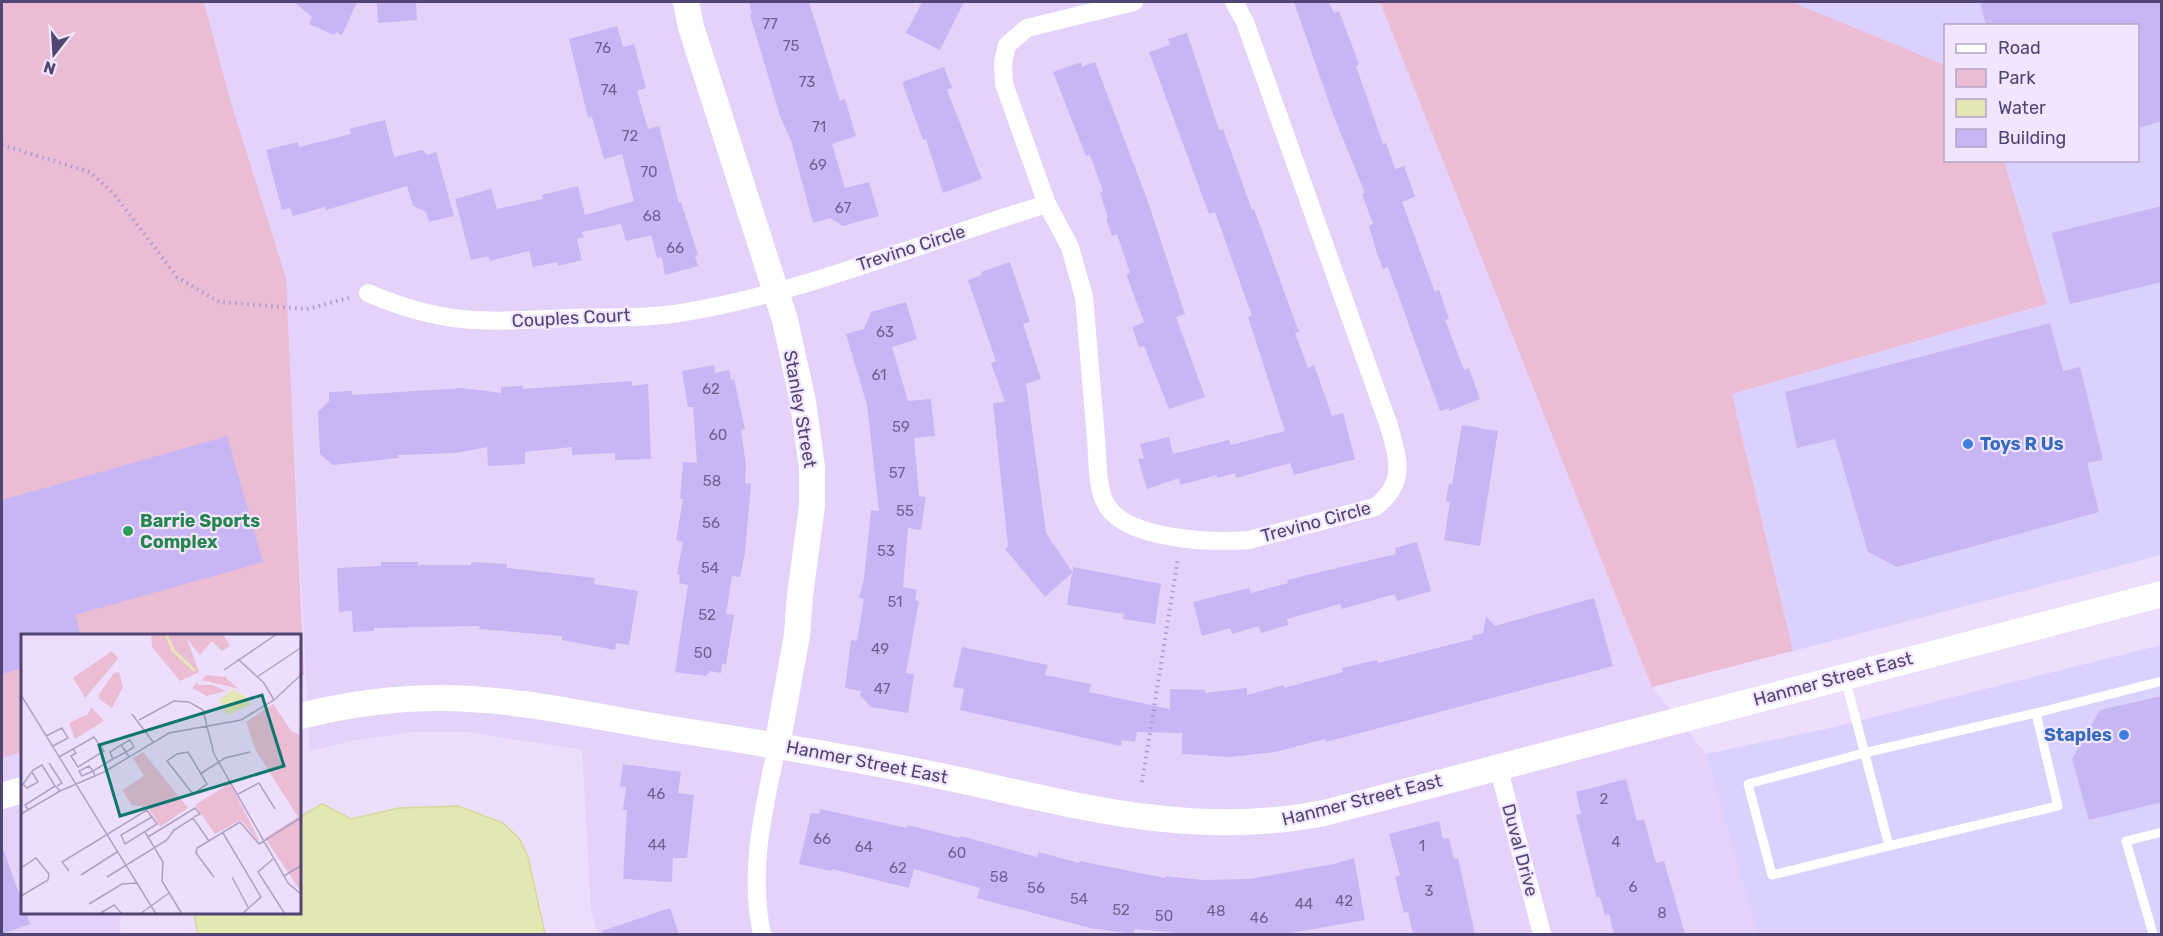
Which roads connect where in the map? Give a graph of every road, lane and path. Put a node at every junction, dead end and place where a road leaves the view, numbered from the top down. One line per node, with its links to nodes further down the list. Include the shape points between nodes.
1 (686, 2): 6 (street, Stanley Street)
2 (1134, 2): 5 (street, Trevino Circle, via 1027,28 1007,45 1002,62 1004,84)
3 (1234, 2): 8 (street, Trevino Circle, via 1245,22 1385,415 1398,468 1388,497 1360,512 1249,540)
4 (2, 145): 7 (path, via 90,172 114,194 177,278 219,302 308,309)
5 (1047, 204): 6 (street, Trevino Circle); 8 (street, Trevino Circle, via 1070,247 1082,286 1106,505 1125,523)
6 (776, 292): 7 (street, Couples Court, via 684,313 485,322 416,312); 14 (street, Stanley Street, via 803,402 812,467 812,506 797,635)
7 (368, 293)
8 (1183, 537): 17 (path)
9 (2162, 594): 10 (street, Hanmer Street East)
10 (1844, 675): 15 (lane); 16 (street, Hanmer Street East)
11 (2162, 681): 12 (lane)
12 (2036, 713): 15 (lane); 21 (lane, via 2058,806)
13 (302, 716): 14 (street, Hanmer Street East, via 403,699 472,699)
14 (777, 746): 16 (street, Hanmer Street East, via 1135,817 1220,824 1314,815); 22 (street, Stanley Street, via 756,859 755,904)
15 (1864, 753): 21 (lane); 21 (lane, via 1748,784 1772,876)
16 (1498, 766): 23 (street, Duval Drive)
17 (1142, 782)
18 (21, 790): 19 (street)
19 (2, 796)
20 (2162, 832): 24 (lane, via 2126,841)
21 (1889, 846)
22 (762, 934)
23 (1542, 934)
24 (2152, 934)

